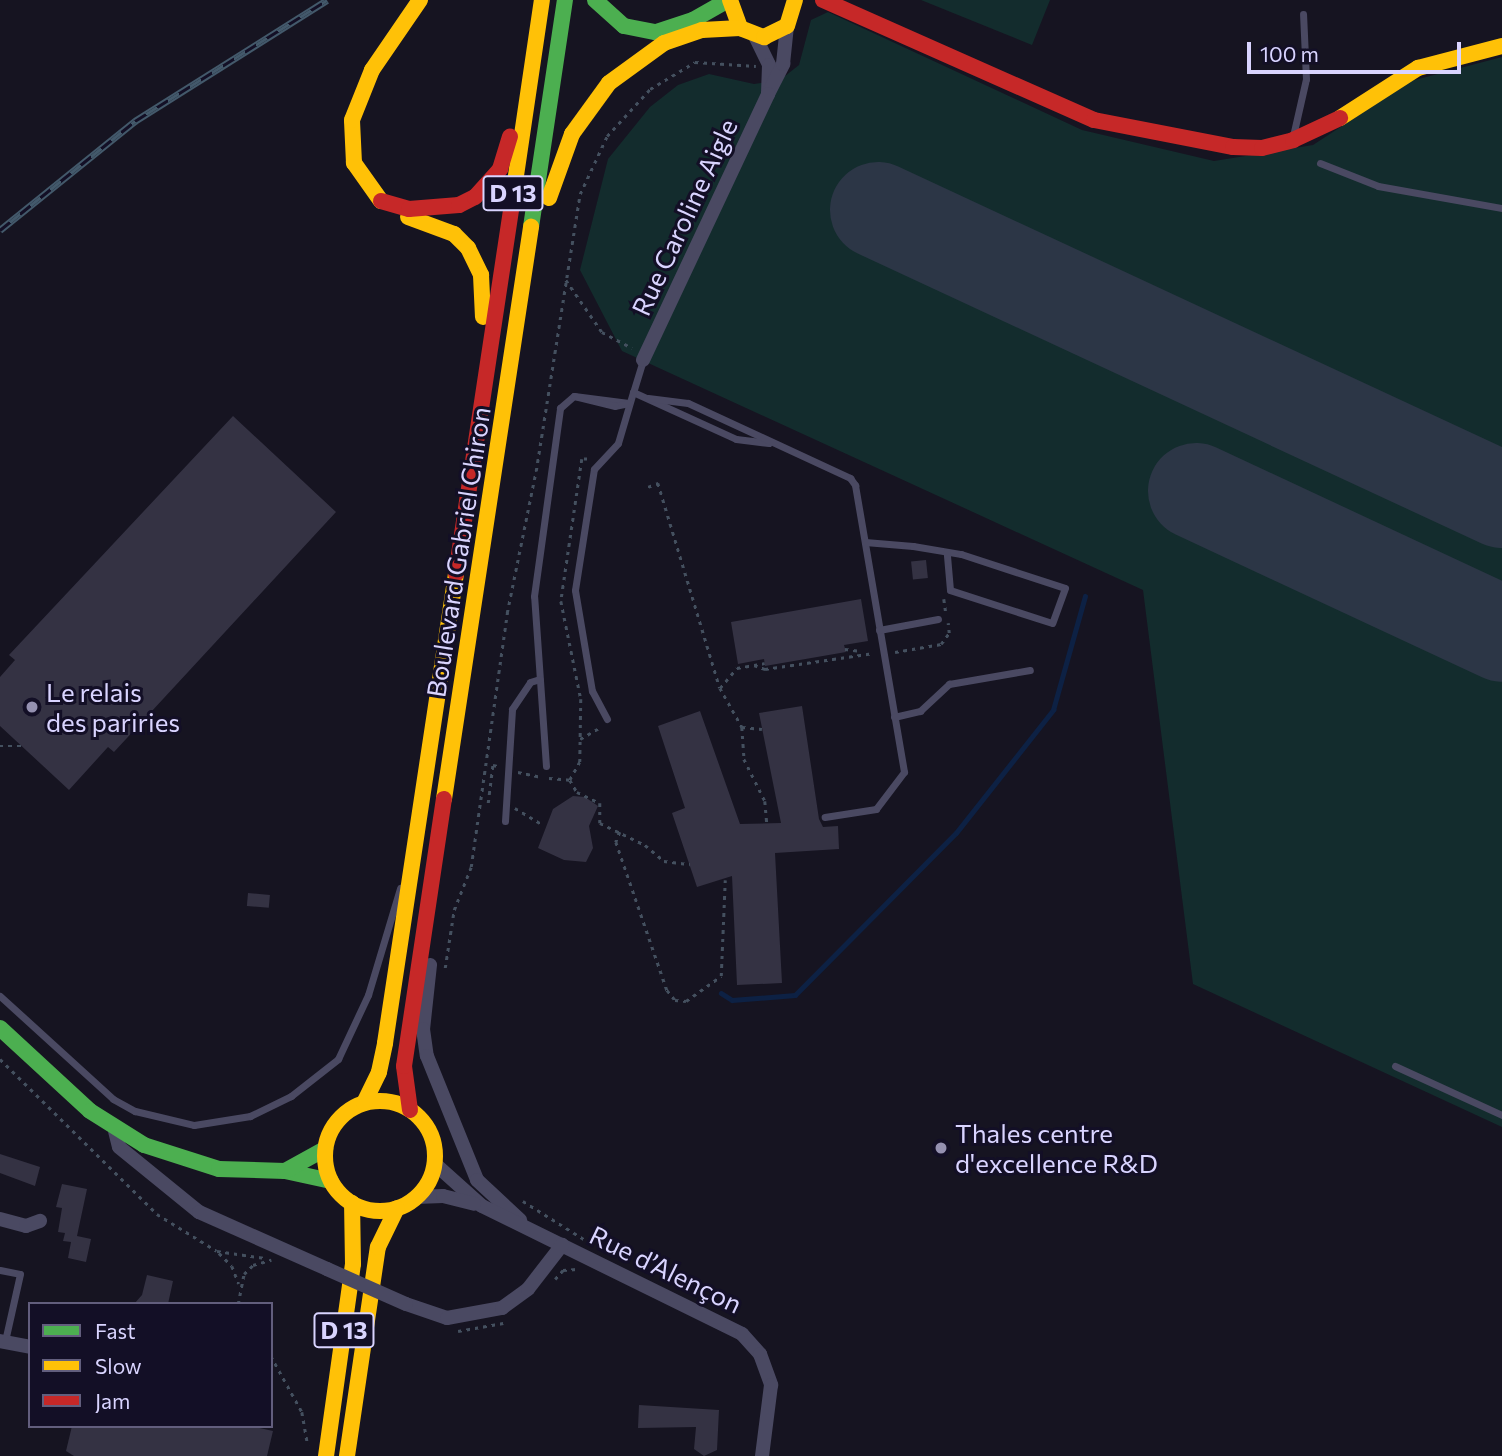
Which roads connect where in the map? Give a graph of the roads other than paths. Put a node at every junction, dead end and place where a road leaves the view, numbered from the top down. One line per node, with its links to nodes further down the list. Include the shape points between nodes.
1 (420, 0): 15 (main road, via 372,70 352,120 354,163)
2 (542, 0): 15 (main road, via 529,37 500,169 487,186 459,205 433,210); 19 (main road, Boulevard Gabriel Chiron / D 13)
3 (565, 0): 17 (main road, Boulevard Gabriel Chiron / D 13)
4 (595, 0): 5 (main road, via 624,26 656,32 693,20)
5 (729, 0): 9 (main road)
6 (825, 1): 7 (main road); 13 (main road, via 1094,120 1233,147 1262,148)
7 (792, 14): 10 (main road, via 772,35); 12 (street, Rue Caroline Aigle, via 783,64)
8 (1303, 14): 13 (lane, via 1306,79)
9 (740, 28): 10 (main road); 17 (main road, via 702,30 664,43 609,83 562,153 536,251)
10 (755, 36): 12 (street, Rue Caroline Aigle, via 769,65)
11 (1502, 46): 13 (main road, via 1418,68 1335,121)
12 (768, 94): 18 (street, Rue Caroline Aigle)
13 (1293, 140)
14 (1320, 163): 16 (lane, via 1378,186)
15 (382, 201): 19 (main road, via 406,217 454,234 475,261 484,300 480,356)
16 (1502, 208)
17 (526, 266): 36 (main road, Boulevard Gabriel Chiron / D 13)
18 (645, 357): 20 (lane)
19 (484, 386): 35 (main road, Boulevard Gabriel Chiron / D 13)
20 (633, 392): 21 (lane); 22 (lane)
21 (648, 398): 23 (lane, via 688,403); 23 (lane, via 737,439)
22 (629, 403): 29 (lane, via 615,406 574,396 565,399 558,420 534,596); 31 (lane, via 618,443 594,469 575,590 590,686)
23 (777, 444): 24 (lane, via 850,478)
24 (865, 542): 25 (lane); 27 (lane)
25 (947, 552): 25 (lane, via 950,590 1052,623 1065,588 1031,573)
26 (938, 619): 27 (lane)
27 (879, 630): 30 (lane)
28 (1030, 670): 30 (lane, via 949,684 920,711)
29 (540, 679): 32 (lane); 34 (lane, via 530,682 512,709)
30 (894, 717): 33 (lane, via 904,772 891,793 876,809)
31 (607, 719)
32 (546, 766)
33 (825, 817)
34 (505, 821)
35 (411, 873): 37 (lane, via 395,895 368,995 338,1059 291,1096 250,1116 194,1125 135,1111 113,1099); 40 (main road, Boulevard Gabriel Chiron / D 13, via 385,1043 379,1072)
36 (425, 937): 41 (main road, Boulevard Gabriel Chiron / D 13, via 404,1066); 54 (street, via 430,962 423,1028 427,1056 477,1180)
37 (0, 996)
38 (0, 1028): 43 (main road)
39 (1395, 1066): 42 (lane)
40 (364, 1103): 41 (main road, via 388,1101); 44 (main road, via 338,1120)
41 (410, 1110): 45 (main road, via 430,1133)
42 (1502, 1115)
43 (116, 1130): 46 (main road, via 200,1165); 55 (street, bridge, via 119,1147 200,1212 447,1318 502,1308 528,1289)
44 (326, 1149): 46 (main road); 47 (main road)
45 (434, 1163): 48 (main road); 50 (street)
46 (285, 1171): 47 (main road)
47 (331, 1181): 49 (main road)
48 (416, 1197): 50 (street, via 443,1196); 51 (main road)
49 (352, 1203): 51 (main road, via 382,1211); 59 (main road, D 13, via 354,1254)
50 (482, 1206): 54 (street, Rue d’Alençon)
51 (397, 1208): 60 (main road, D 13, via 378,1247)
52 (0, 1219): 53 (street, via 26,1226)
53 (40, 1221)
54 (525, 1227): 55 (street, Rue d’Alençon)
55 (562, 1245): 61 (street, Rue d’Alençon, via 719,1321 753,1344 771,1385)
56 (0, 1270): 57 (lane, via 20,1274)
57 (3, 1342): 58 (street)
58 (28, 1347)
59 (326, 1456)
60 (347, 1456)
61 (762, 1456)

